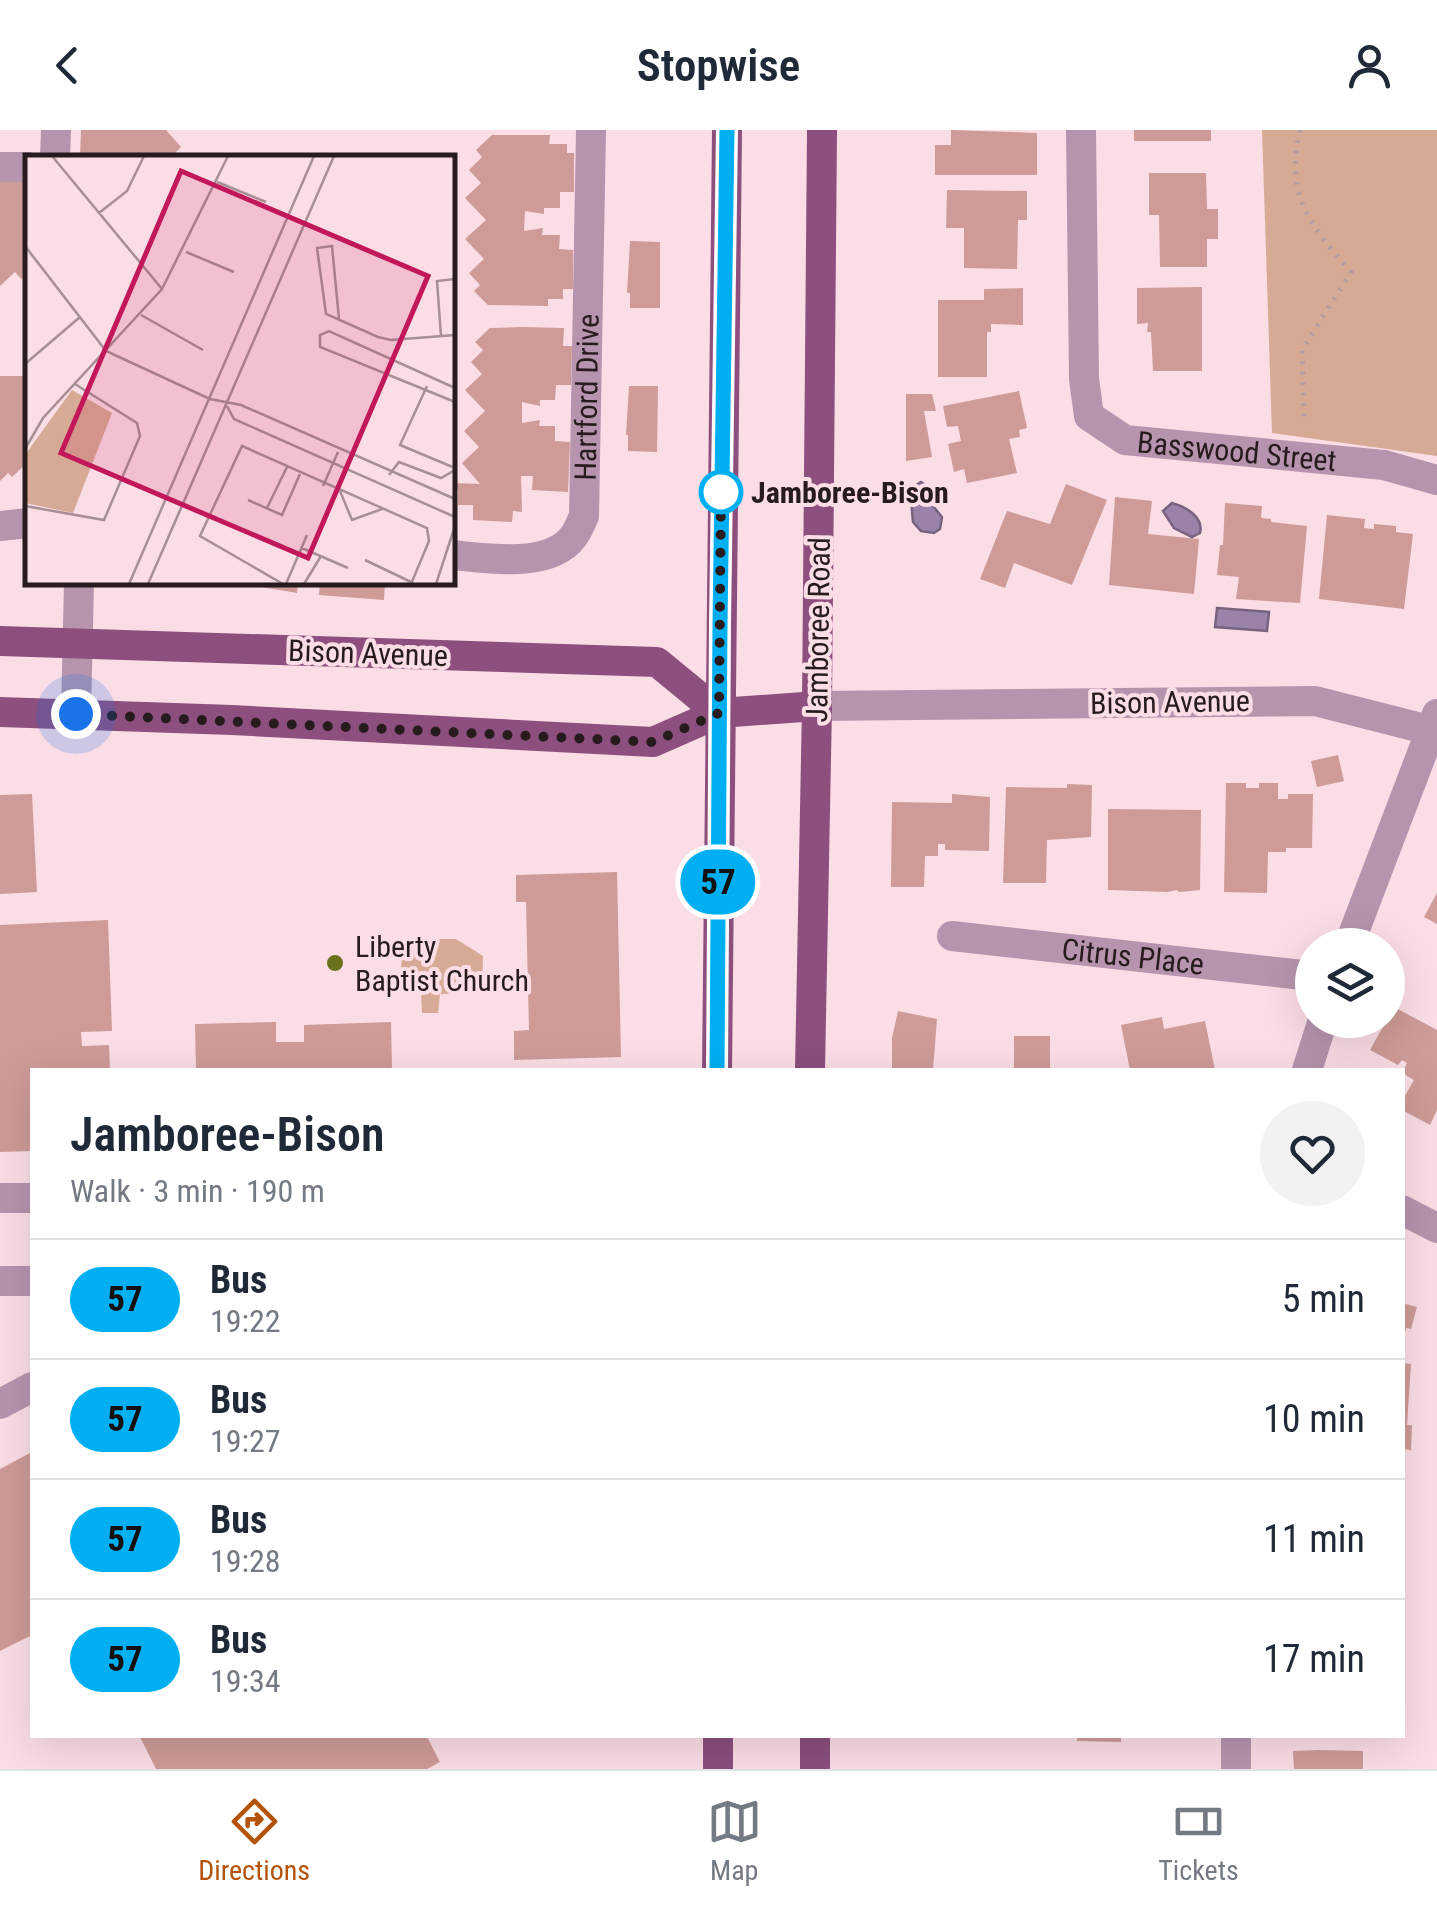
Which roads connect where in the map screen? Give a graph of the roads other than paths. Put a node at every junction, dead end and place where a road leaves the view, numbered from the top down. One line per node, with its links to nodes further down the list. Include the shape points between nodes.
1 (590, 130): 10 (street, Hartford Drive, via 584,516 562,547 540,556)
2 (727, 130): 16 (main road)
3 (822, 130): 14 (main road, Jamboree Road)
4 (1081, 130): 7 (street, Basswood Street, via 1089,416 1126,440 1384,464)
5 (0, 167): 6 (street)
6 (25, 168)
7 (1437, 480)
8 (25, 522): 9 (street)
9 (0, 526)
10 (455, 554)
11 (79, 585): 13 (street)
12 (0, 641): 13 (main road, Bison Avenue)
13 (77, 644): 16 (main road, Bison Avenue, via 657,662); 17 (street)
14 (818, 706): 16 (main road, Bison Avenue); 18 (street, Bison Avenue, via 1316,701); 24 (main road, Jamboree Road)
15 (0, 712): 17 (main road, Bison Avenue)
16 (719, 713): 17 (main road, Bison Avenue, via 653,742); 23 (main road)
17 (76, 714)
18 (1435, 725): 19 (street)
19 (1356, 928)
20 (952, 936): 21 (street, Citrus Place)
21 (1295, 974)
22 (1316, 1038): 25 (street)
23 (718, 1068)
24 (810, 1068)
25 (1307, 1068)
26 (0, 1198): 27 (street)
27 (30, 1198)
28 (1405, 1212): 29 (street)
29 (1437, 1228)
30 (30, 1280): 31 (street)
31 (0, 1281)
32 (30, 1388): 33 (street)
33 (0, 1404)
34 (718, 1738): 37 (main road)
35 (815, 1738): 38 (main road)
36 (1236, 1738): 39 (street)
37 (718, 1769)
38 (815, 1769)
39 (1236, 1769)

